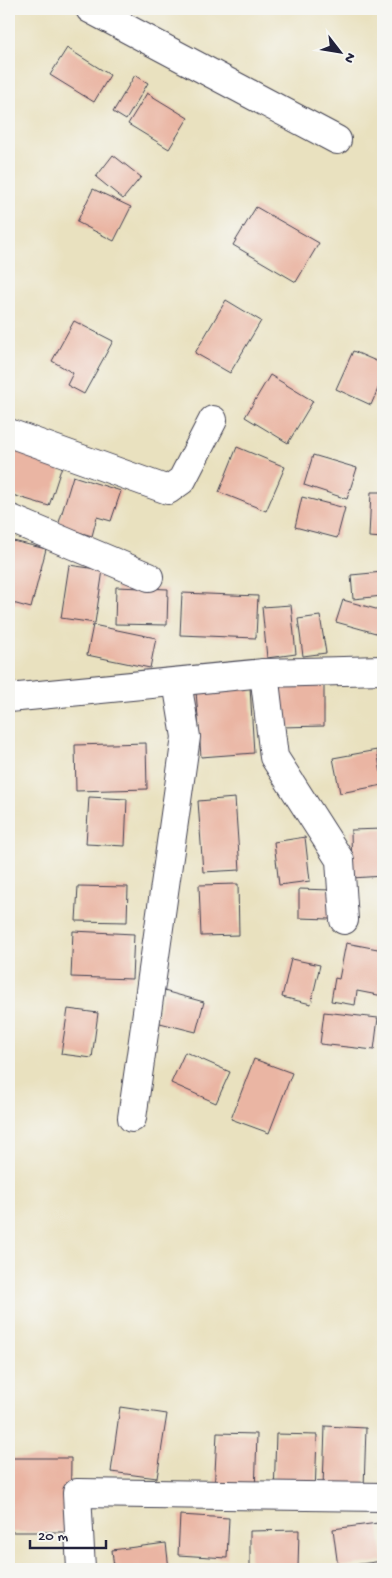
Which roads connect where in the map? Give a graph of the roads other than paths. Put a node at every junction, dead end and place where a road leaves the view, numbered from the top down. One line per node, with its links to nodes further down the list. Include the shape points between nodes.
1 (90, 9): 2 (street)
2 (338, 140)
3 (213, 420): 4 (street, via 182,480 168,490)
4 (9, 433)
5 (9, 518): 6 (street)
6 (150, 576)
7 (383, 670): 8 (street)
8 (264, 673): 9 (street); 11 (street, via 274,757 340,860)
9 (177, 682): 10 (street); 12 (street, via 186,736)
10 (9, 698)
11 (344, 920)
12 (132, 1118)
13 (383, 1497): 14 (street, via 77,1493)
14 (81, 1569)

